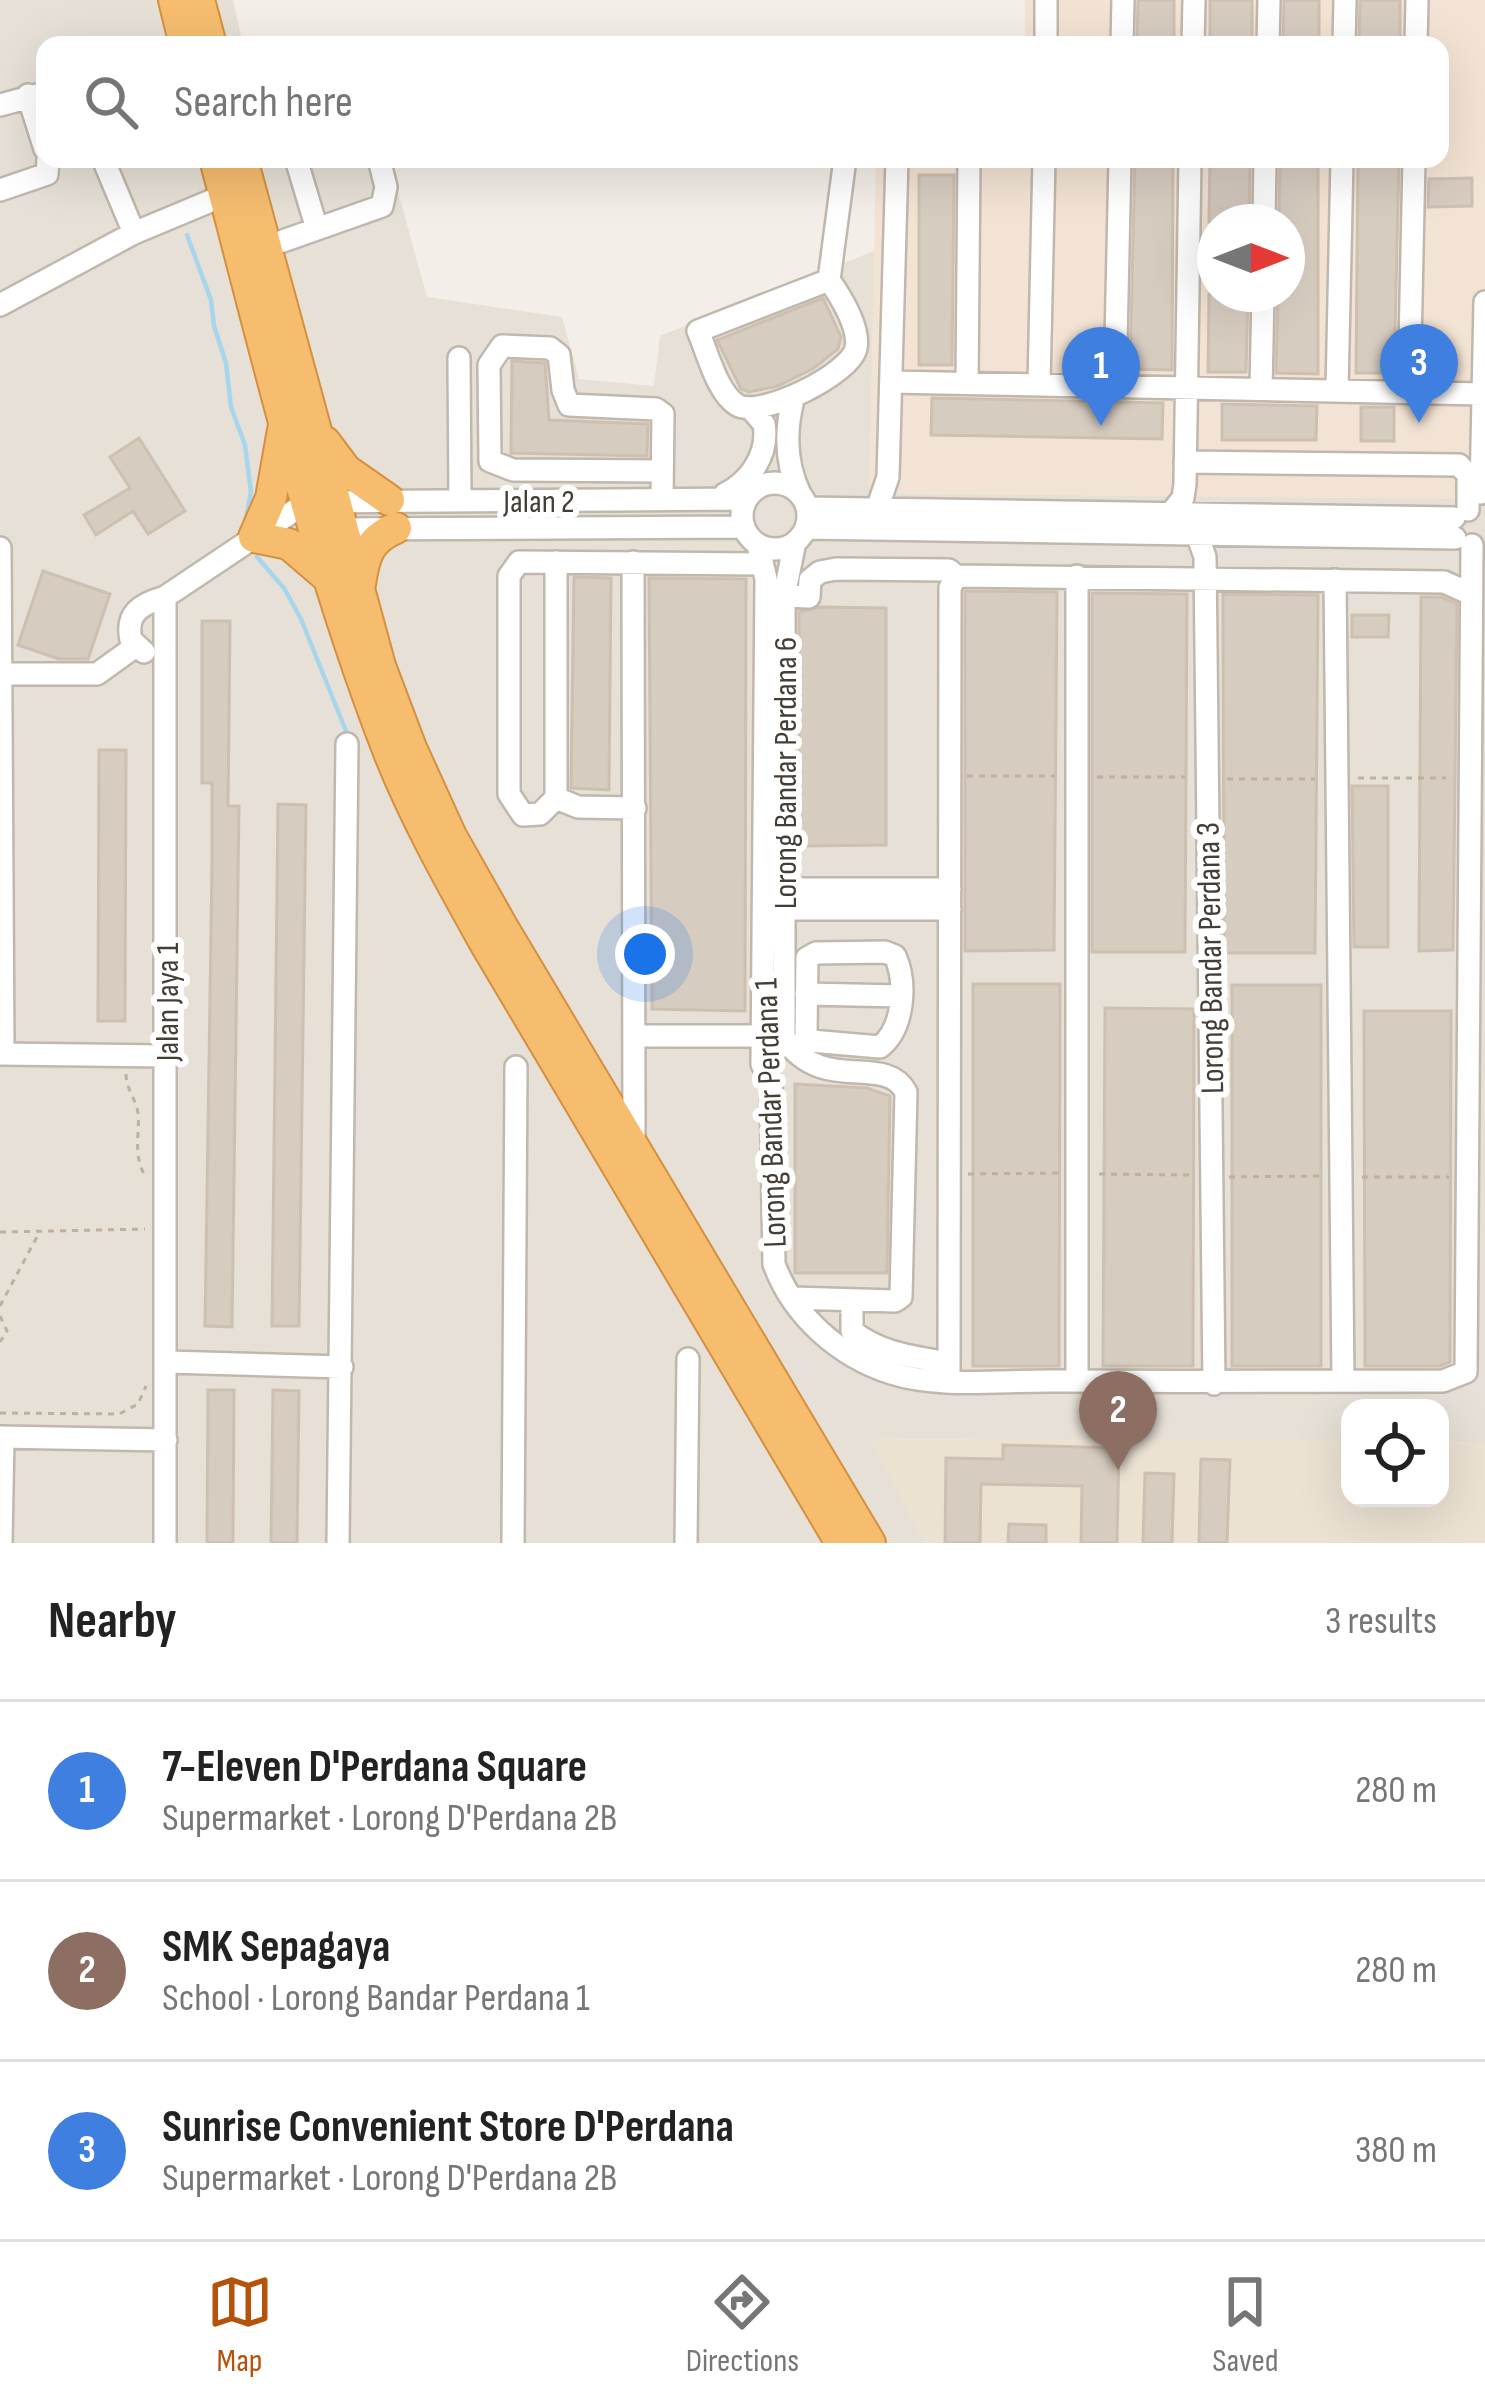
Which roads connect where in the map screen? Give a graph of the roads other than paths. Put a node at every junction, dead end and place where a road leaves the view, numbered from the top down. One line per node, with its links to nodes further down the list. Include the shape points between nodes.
1 (174, 0): 9 (highway)
2 (199, 0): 10 (highway)
3 (1046, 0): 11 (street)
4 (1123, 0): 12 (street)
5 (1194, 0): 13 (street)
6 (1269, 0): 14 (street)
7 (1345, 0): 15 (street)
8 (1417, 0): 16 (street)
9 (183, 36)
10 (209, 36)
11 (1046, 36)
12 (1122, 36)
13 (1193, 36)
14 (1268, 36)
15 (1344, 36)
16 (1416, 36)
17 (36, 94): 18 (street)
18 (1, 99)
19 (47, 168): 34 (street)
20 (107, 168): 38 (street)
21 (218, 168): 35 (highway)
22 (244, 168): 39 (highway)
23 (299, 168): 37 (street)
24 (380, 168): 37 (street, via 386,201)
25 (844, 168): 40 (street)
26 (897, 168): 45 (street)
27 (970, 168): 46 (street)
28 (1044, 168): 47 (street)
29 (1120, 168): 48 (street)
30 (1190, 168): 49 (street)
31 (1265, 168): 36 (street)
32 (1342, 168): 51 (street)
33 (1414, 168): 52 (street)
34 (0, 190)
35 (225, 195): 38 (street); 56 (highway)
36 (1264, 204)
37 (317, 229): 39 (street)
38 (134, 232): 42 (street)
39 (266, 247): 57 (highway)
40 (830, 280): 54 (street, via 857,341 855,355); 55 (street, via 698,331 727,394)
41 (1485, 302): 53 (street)
42 (0, 305)
43 (1263, 312): 50 (street)
44 (459, 358): 60 (street)
45 (891, 382): 46 (street); 64 (street, via 888,477)
46 (967, 383): 47 (street)
47 (1039, 385): 48 (street)
48 (1114, 386): 49 (street)
49 (1185, 388): 50 (street); 58 (street)
50 (1261, 389): 51 (street)
51 (1337, 391): 52 (street)
52 (1409, 393): 53 (street)
53 (1483, 394): 70 (street)
54 (794, 395): 55 (street); 68 (street, via 788,454)
55 (752, 410): 62 (street, via 764,424 763,453 734,490)
56 (284, 418): 67 (highway); 69 (highway)
57 (315, 427): 65 (highway); 67 (highway)
58 (1185, 463): 66 (street, via 1183,498); 70 (street, via 1459,465 1468,475)
59 (662, 471): 59 (street, via 663,414 569,405 559,355 550,348 497,351 489,364 490,461 513,470); 61 (street)
60 (460, 500): 61 (street, Jalan 2); 65 (street, Jalan 2)
61 (662, 500): 62 (street, Jalan 2)
62 (714, 500): 63 (street, Jalan 2)
63 (746, 500): 68 (street, via 783,483); 72 (street)
64 (877, 509): 66 (street); 68 (street)
65 (392, 514): 67 (street, Jalan 2); 72 (street, Jalan 2); 81 (highway)
66 (1170, 514): 70 (street)
67 (324, 515): 69 (street, Jalan 2); 81 (highway)
68 (802, 518): 71 (street); 72 (street, via 777,549); 83 (street, Lorong Bandar Perdana 6)
69 (267, 530): 81 (highway); 84 (street)
70 (1476, 530): 71 (street); 80 (street); 82 (street, Lorong Bandar Perdana 1)
71 (1197, 534): 78 (street, Lorong Bandar Perdana 3)
72 (754, 545): 75 (street); 97 (street, Lorong Bandar Perdana 1, via 766,602)
73 (0, 548): 87 (street)
74 (556, 562): 75 (street); 89 (street); 89 (street, via 519,562 509,576 509,794 523,815 540,814)
75 (633, 562): 90 (street)
76 (963, 575): 77 (street); 83 (street, via 836,569 810,580 809,597); 91 (street, via 950,588)
77 (1077, 576): 78 (street); 112 (street)
78 (1205, 578): 79 (street); 114 (street, Lorong Bandar Perdana 3)
79 (1335, 580): 80 (street); 113 (street)
80 (1444, 582): 82 (street)
81 (345, 585): 105 (highway, via 452,836); 122 (highway, via 392,759 436,855)
82 (1472, 594): 113 (street, Lorong Bandar Perdana 1, via 1466,1372 1443,1381)
83 (784, 596): 92 (street, Lorong Bandar Perdana 6)
84 (165, 598): 85 (street, via 132,616); 86 (street, Jalan Jaya 1)
85 (136, 646): 86 (street); 87 (street, via 97,674)
86 (163, 667): 100 (street, Jalan Jaya 1)
87 (1, 674): 99 (street)
88 (347, 744): 110 (street)
89 (556, 798): 90 (street, via 578,807)
90 (635, 808): 96 (street)
91 (950, 899): 92 (street); 111 (street)
92 (783, 910): 93 (street); 101 (street, Lorong Bandar Perdana 6, via 784,1038)
93 (807, 958): 94 (street); 95 (street, via 896,956)
94 (806, 994): 95 (street); 98 (street, via 811,1041)
95 (900, 996): 98 (street, via 898,1025)
96 (636, 1036): 97 (street); 105 (street)
97 (762, 1036): 104 (street, Lorong Bandar Perdana 1)
98 (880, 1047): 103 (street)
99 (2, 1054): 100 (street)
100 (166, 1056): 109 (street, Jalan Jaya 1)
101 (796, 1056): 103 (street, via 825,1070); 104 (street, via 790,1077)
102 (516, 1066): 120 (street)
103 (882, 1074): 107 (street, via 905,1092 904,1292 895,1301)
104 (771, 1082): 106 (street, Lorong Bandar Perdana 1, via 774,1264)
105 (634, 1144): 123 (highway)
106 (792, 1298): 107 (street); 111 (street, Lorong Bandar Perdana 1, via 816,1330 857,1358 895,1374)
107 (852, 1300): 111 (street, via 852,1331 866,1342)
108 (688, 1359): 121 (street)
109 (167, 1362): 110 (street); 116 (street, Jalan Jaya 1)
110 (342, 1367): 119 (street)
111 (950, 1371): 112 (street, Lorong Bandar Perdana 1)
112 (1077, 1381): 114 (street, Lorong Bandar Perdana 1)
113 (1343, 1381): 114 (street, Lorong Bandar Perdana 1)
114 (1214, 1384)
115 (2, 1437): 116 (street); 117 (street)
116 (166, 1440): 118 (street, Jalan Jaya 1)
117 (1, 1543)
118 (165, 1543)
119 (338, 1543)
120 (513, 1543)
121 (686, 1543)
122 (841, 1543)
123 (870, 1543)

